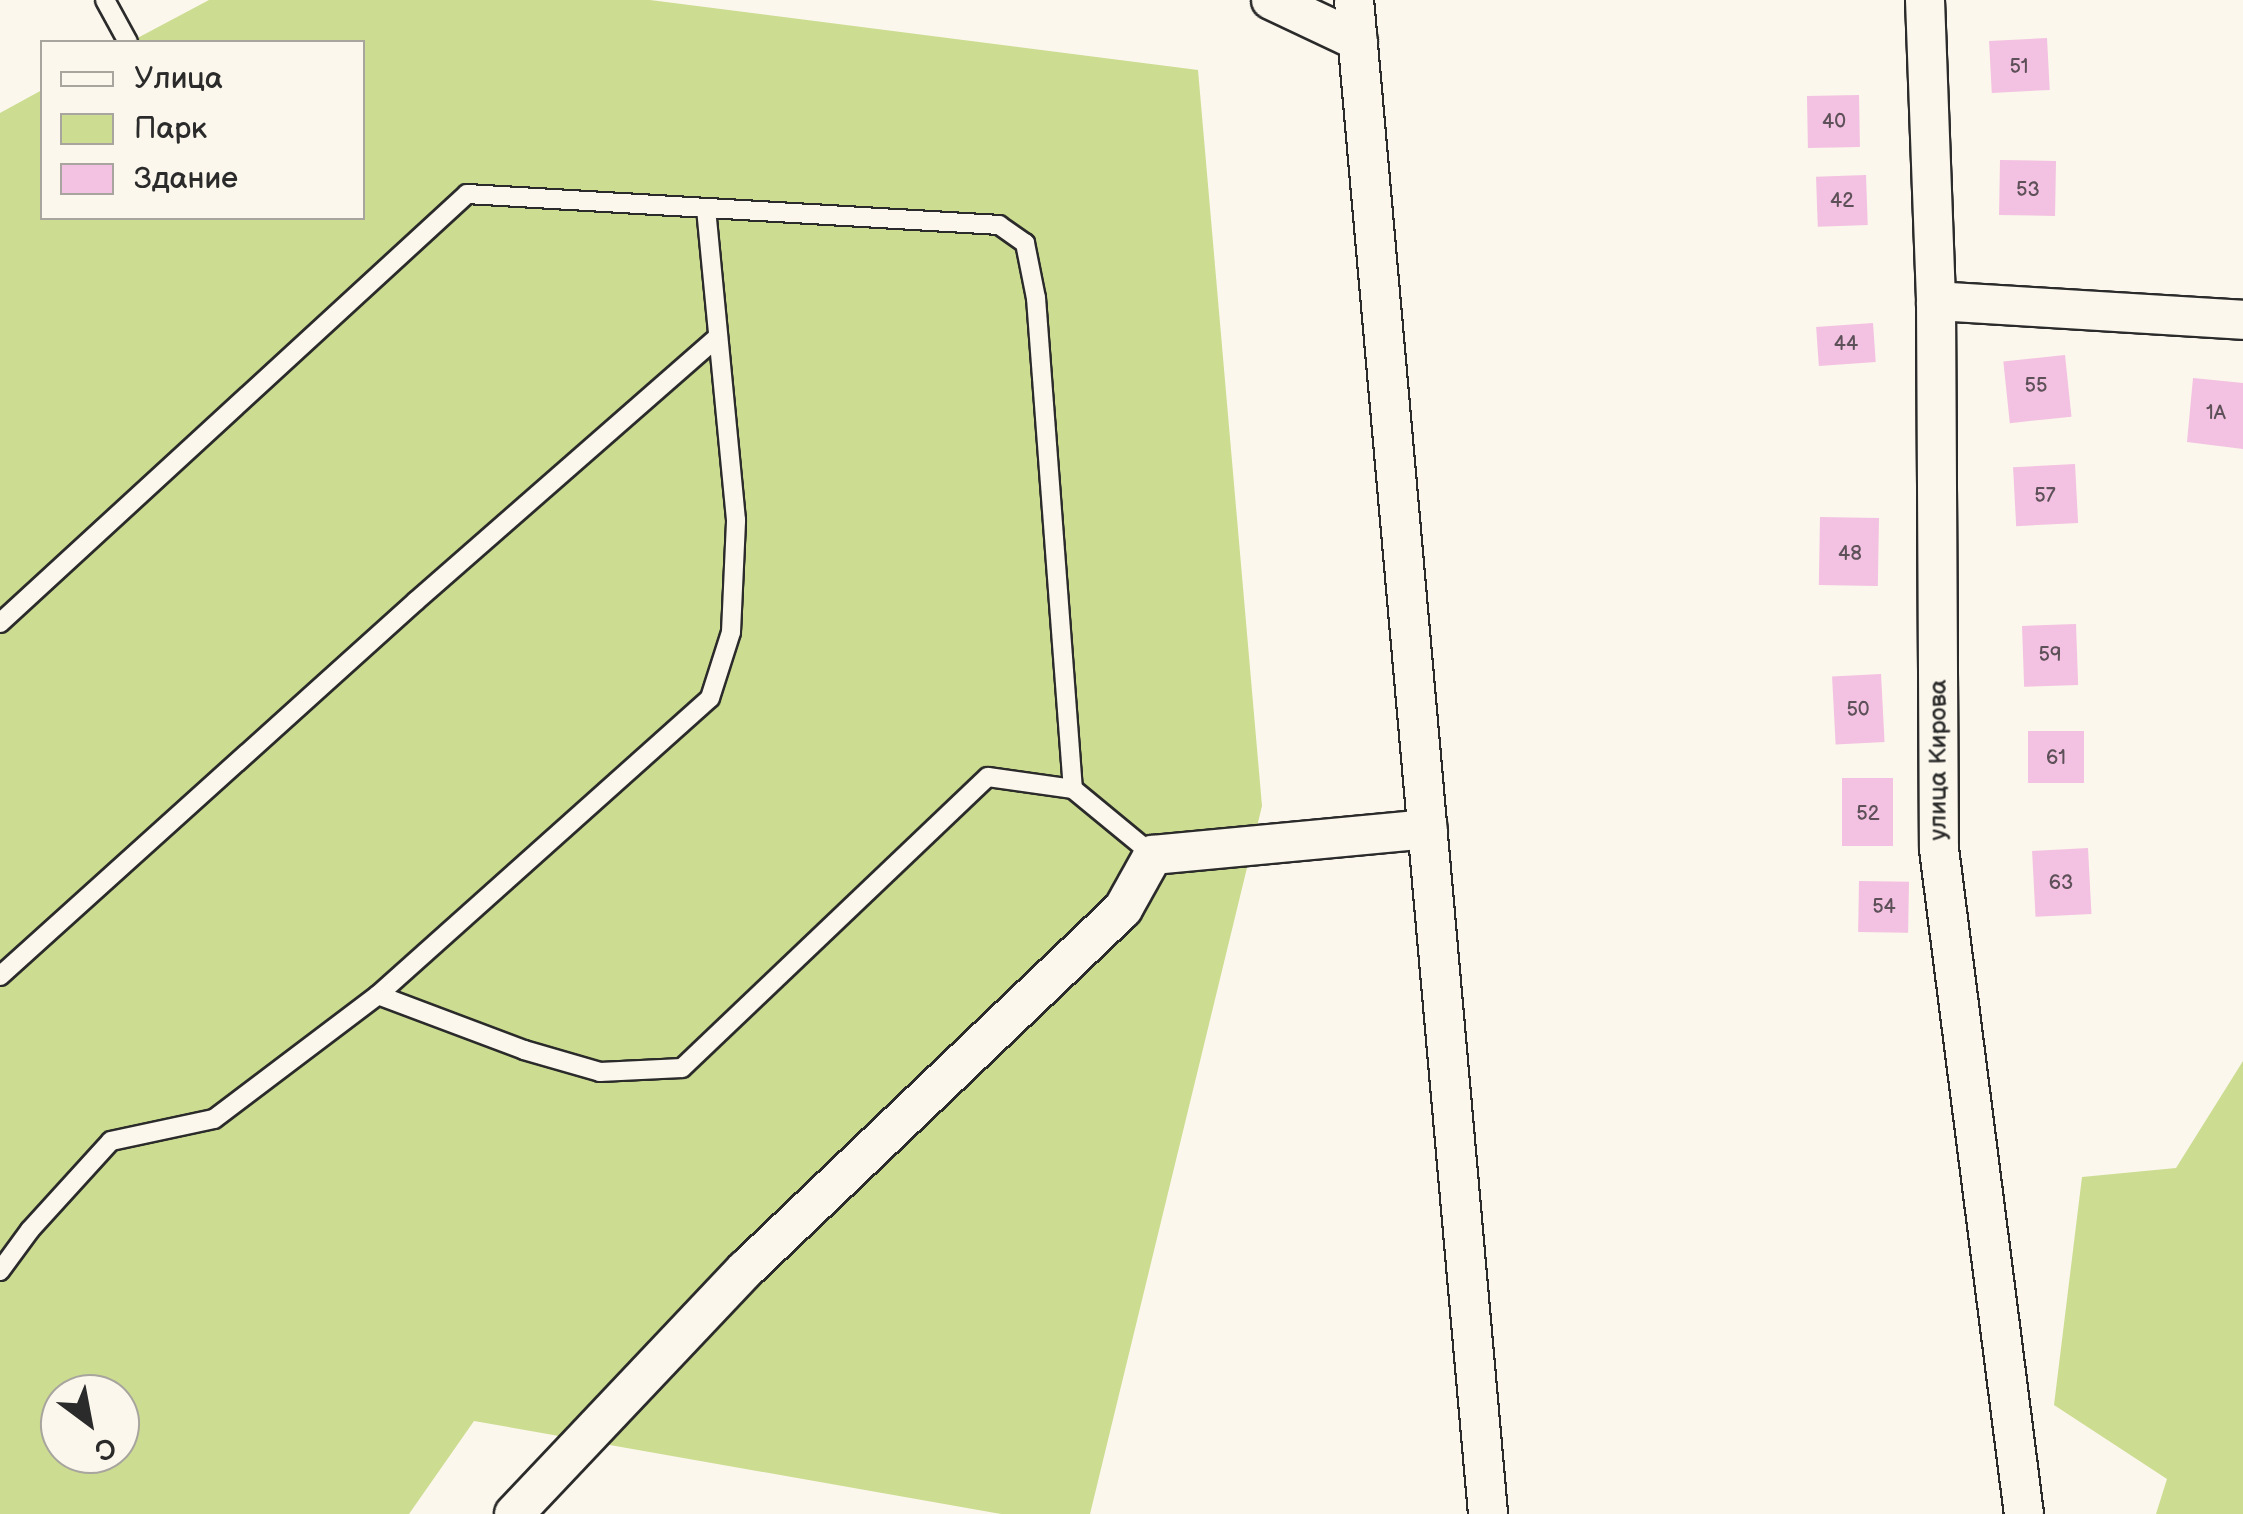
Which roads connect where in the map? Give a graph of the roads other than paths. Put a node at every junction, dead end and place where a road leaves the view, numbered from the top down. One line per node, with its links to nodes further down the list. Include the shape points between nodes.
1 (105, 0): 5 (lane)
2 (1271, 0): 6 (street)
3 (1354, 0): 6 (street)
4 (1925, 0): 8 (street, улица Кирова)
5 (127, 40)
6 (1358, 41): 13 (street)
7 (706, 208): 10 (lane); 11 (lane, via 467,194); 12 (lane, via 998,225 1025,243 1036,298)
8 (1936, 301): 9 (street); 20 (street, улица Кирова, via 1939,848)
9 (2243, 320)
10 (718, 337): 15 (lane); 16 (lane, via 736,520 731,632 710,698)
11 (0, 623)
12 (1072, 789): 14 (lane); 16 (lane, via 988,777 682,1068 600,1072)
13 (1428, 829): 14 (street); 19 (street)
14 (1154, 855): 18 (street, via 1122,909 746,1269)
15 (0, 976)
16 (378, 994): 17 (lane, via 214,1119 111,1141)
17 (0, 1272)
18 (514, 1514)
19 (1488, 1514)
20 (2024, 1514)

